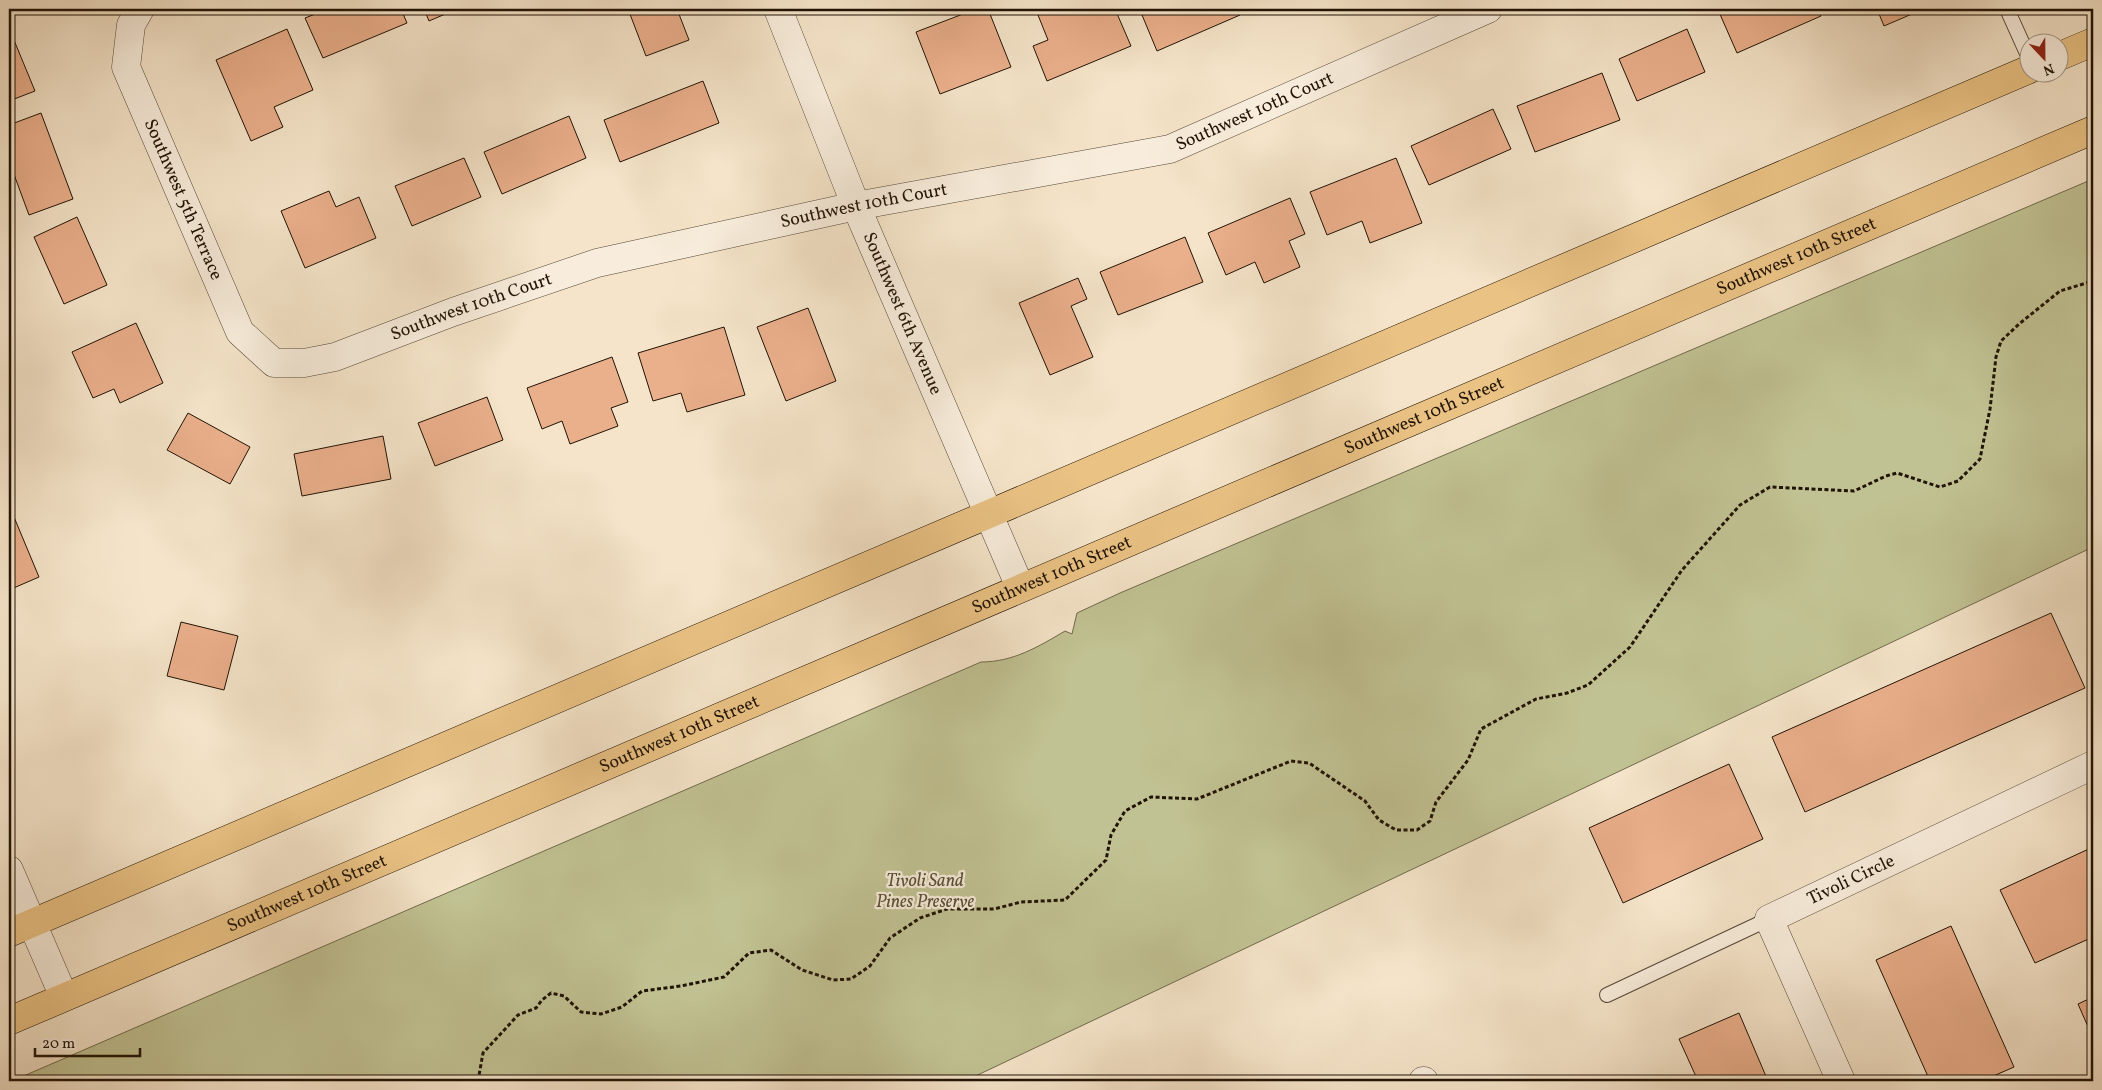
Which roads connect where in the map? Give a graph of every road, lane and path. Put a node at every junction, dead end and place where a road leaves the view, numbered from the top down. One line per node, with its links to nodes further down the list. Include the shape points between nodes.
1 (140, 9): 12 (street, Southwest 5th Terrace, via 131,25 126,67)
2 (778, 9): 10 (street, Southwest 6th Avenue)
3 (1488, 9): 10 (street, Southwest 10th Court, via 1170,149)
4 (2007, 9): 5 (lane)
5 (2020, 38)
6 (2093, 42): 7 (main road)
7 (2070, 52)
8 (2020, 73): 13 (main road)
9 (2093, 130): 14 (main road, Southwest 10th Street)
10 (856, 206): 12 (street, Southwest 10th Court, via 597,263 334,356 304,363 274,363); 13 (street, Southwest 6th Avenue)
11 (2093, 280): 22 (path, via 2060,291 2001,341 1980,460 1958,481 1940,487 1898,473 1854,491 1770,487 1740,505 1682,570 1630,647 1588,685 1536,699 1481,728 1464,766 1436,802 1430,821 1417,830 1396,830 1379,820 1365,800 1309,763 1291,761 1197,799 1151,797 1125,811 1111,835 1106,860 1064,900 1021,902 994,909 947,909 920,918 890,938 870,966 851,979 833,980 802,970 771,950 749,954 724,977 642,991 622,1007 601,1014 581,1012 564,996 551,993 536,1008 518,1015 483,1053)
12 (240, 332)
13 (989, 515): 14 (street, Southwest 6th Avenue); 18 (main road)
14 (1020, 588): 20 (main road, Southwest 10th Street)
15 (2093, 765): 17 (street, Tivoli Circle)
16 (9, 870): 18 (street)
17 (1769, 919): 19 (lane); 23 (street)
18 (20, 929): 20 (street)
19 (1607, 994)
20 (64, 997): 21 (main road, Southwest 10th Street)
21 (9, 1020)
22 (478, 1081)
23 (1841, 1081)

